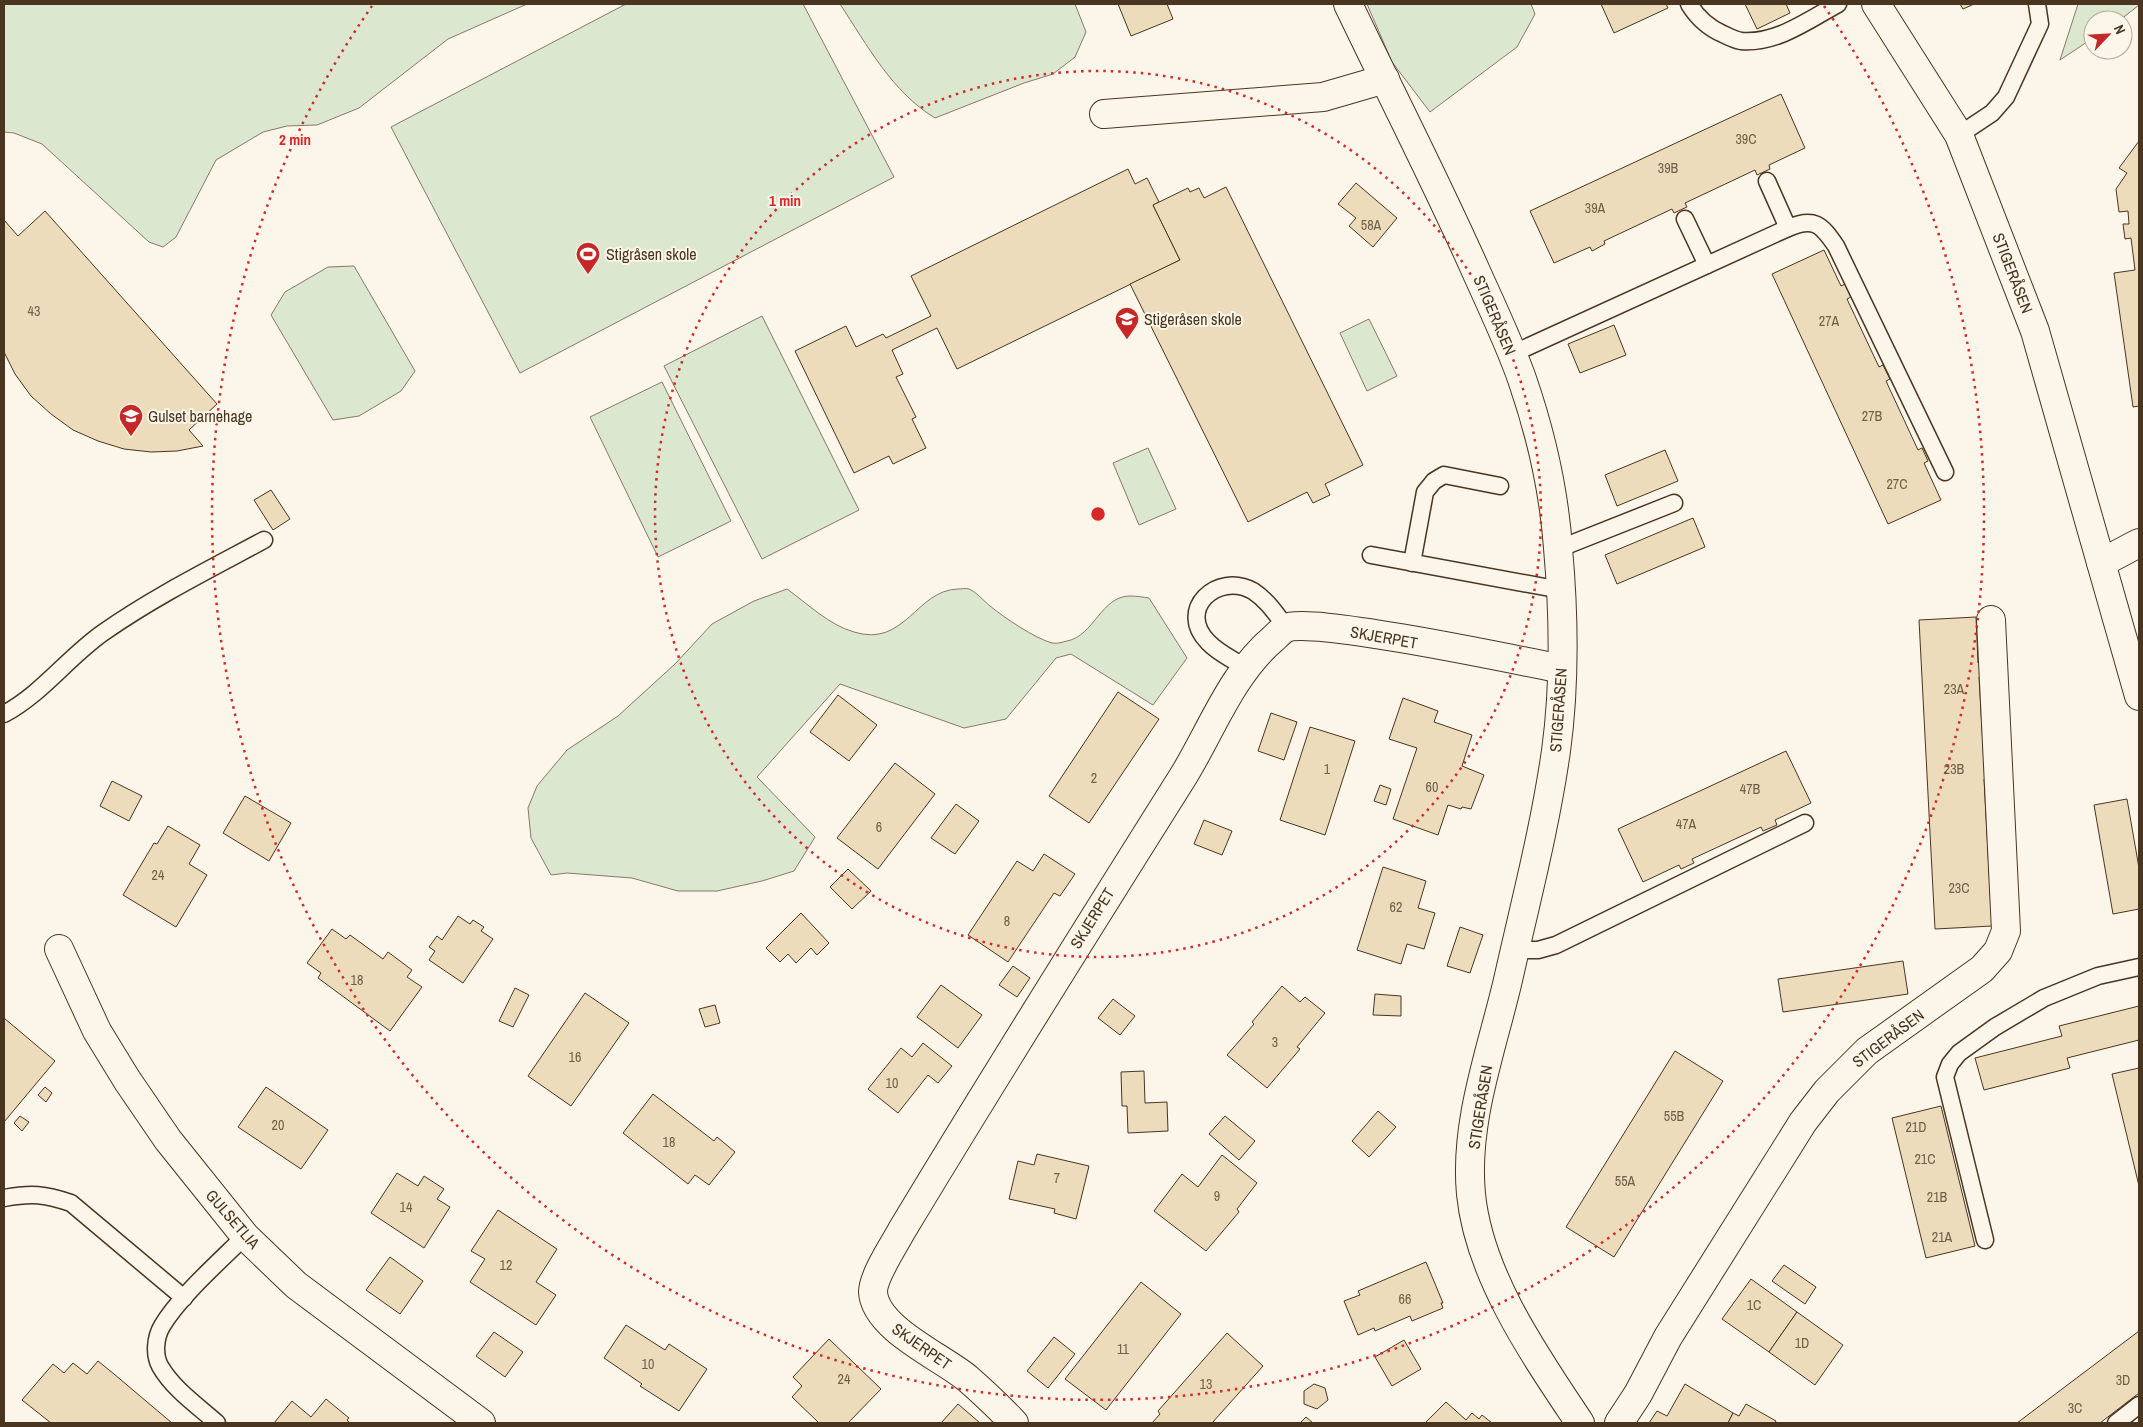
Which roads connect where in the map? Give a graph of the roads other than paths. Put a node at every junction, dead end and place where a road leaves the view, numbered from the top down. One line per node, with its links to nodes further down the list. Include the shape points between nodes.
1 (1348, 4): 6 (street, STIGERÅSEN)
2 (1689, 4): 3 (lane, via 1715,31 1739,41 1762,41)
3 (1838, 4)
4 (1876, 4): 8 (street, STIGERÅSEN)
5 (2037, 4): 8 (lane, via 2040,24 2006,96 1992,114)
6 (1385, 79): 7 (street, via 1323,97); 13 (street, STIGERÅSEN, via 1423,154)
7 (1104, 114)
8 (1959, 135): 21 (street, STIGERÅSEN, via 2035,331)
9 (1767, 181): 11 (lane)
10 (1685, 219): 12 (lane)
11 (1788, 228): 12 (lane); 14 (lane, via 1806,221 1816,224 1836,246)
12 (1707, 265): 13 (lane)
13 (1512, 354): 19 (street, STIGERÅSEN, via 1542,444)
14 (1945, 472)
15 (1500, 486): 22 (lane, via 1444,475 1434,481 1425,492)
16 (1674, 503): 19 (lane)
17 (264, 540): 29 (lane, via 158,597 103,633 23,704)
18 (2139, 543): 21 (street)
19 (1558, 549): 23 (street, STIGERÅSEN)
20 (1371, 556): 22 (lane)
21 (2101, 562): 28 (street, STIGERÅSEN)
22 (1412, 563): 23 (lane)
23 (1561, 590): 27 (street, STIGERÅSEN)
24 (1991, 620): 43 (street, STIGERÅSEN, via 2006,931 1998,951 1982,969 1866,1051 1827,1091 1803,1122 1673,1328)
25 (1286, 627): 26 (street, SKJERPET); 26 (lane, via 1266,601 1239,586 1215,589 1204,597 1196,617 1200,630 1208,643); 27 (street, SKJERPET, via 1348,630)
26 (1246, 668): 41 (street, SKJERPET, via 1186,772 1081,936 907,1222 873,1290 875,1304 892,1326 967,1378)
27 (1562, 668): 32 (street, STIGERÅSEN, via 1549,798)
28 (2139, 696)
29 (4, 714)
30 (1805, 823): 32 (lane, via 1556,945 1538,950)
31 (59, 949): 35 (street, GULSETLIA, via 97,1031 127,1080 168,1140)
32 (1514, 950): 42 (street, STIGERÅSEN, via 1482,1079 1471,1160 1471,1194 1488,1265 1546,1370)
33 (2139, 967): 36 (lane, via 2098,976 2044,998 1988,1032 1959,1053 1950,1064 1945,1077)
34 (4, 1198): 37 (lane, via 24,1194 48,1195 71,1203)
35 (245, 1236): 37 (lane); 40 (street, GULSETLIA, via 296,1285)
36 (1985, 1240)
37 (184, 1298): 39 (lane, via 161,1327 156,1345 160,1365 170,1381)
38 (2139, 1405): 44 (lane)
39 (217, 1423)
40 (481, 1423)
41 (1014, 1423)
42 (1580, 1423)
43 (1619, 1423)
44 (2116, 1423)

